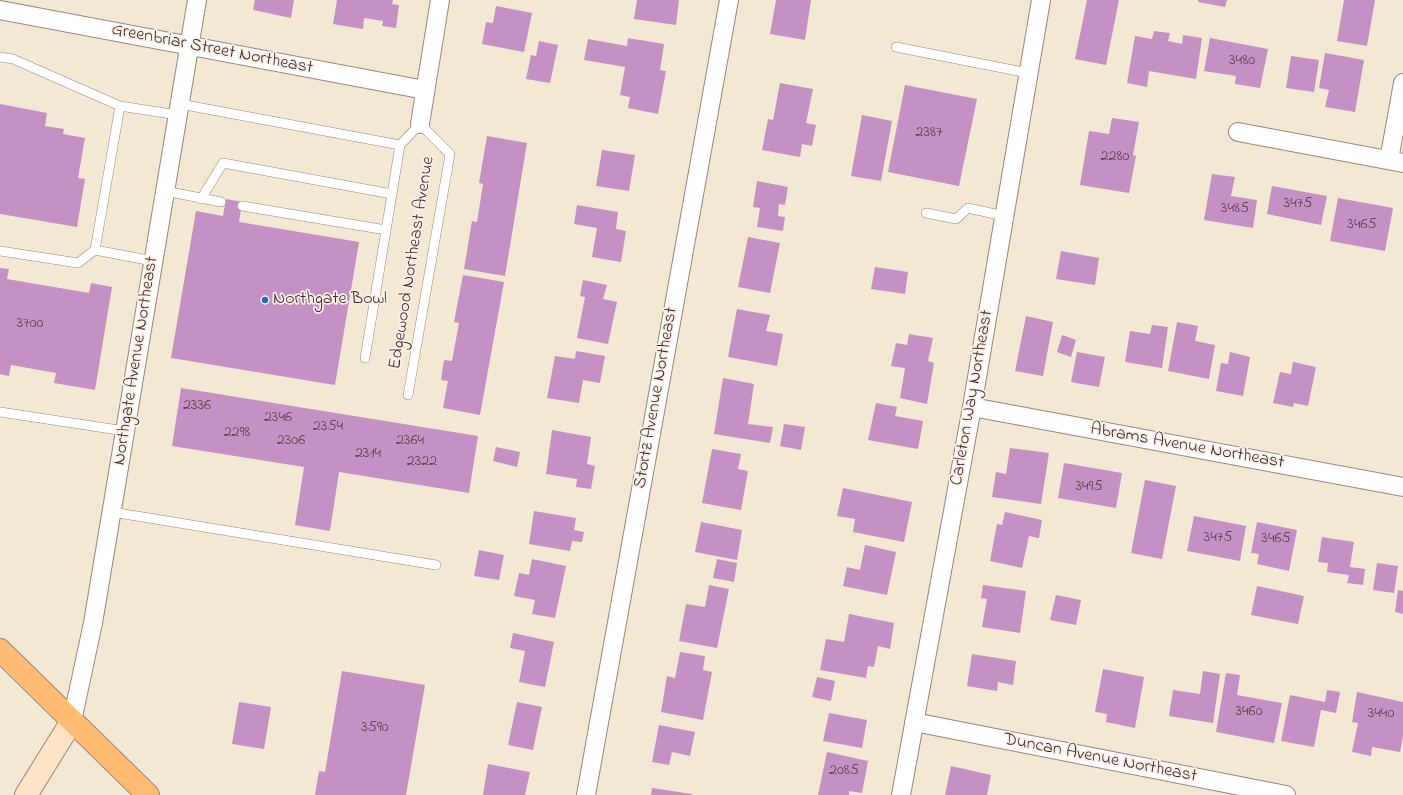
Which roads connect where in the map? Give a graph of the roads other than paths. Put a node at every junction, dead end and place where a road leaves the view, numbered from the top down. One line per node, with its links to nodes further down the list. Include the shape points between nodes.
1 (197, 0): 6 (street, Northgate Avenue Northeast)
2 (440, 0): 11 (street)
3 (729, 0): 42 (street, Stortz Avenue Northeast)
4 (1041, 0): 9 (street, Carleton Way Northeast)
5 (0, 10): 6 (street, Greenbriar Street Northeast)
6 (189, 46): 11 (street, Greenbriar Street Northeast); 13 (street, Northgate Avenue Northeast)
7 (896, 47): 9 (lane)
8 (0, 57): 12 (lane, via 13,59)
9 (1028, 73): 24 (street, Carleton Way Northeast)
10 (1403, 83): 17 (street)
11 (425, 90): 14 (street)
12 (120, 106): 13 (lane); 26 (lane)
13 (179, 109): 16 (lane); 18 (street, Northgate Avenue Northeast)
14 (420, 124): 16 (lane); 30 (lane, Edgewood Northeast Avenue, via 450,154)
15 (1238, 132): 17 (street)
16 (400, 145): 19 (lane)
17 (1396, 161)
18 (165, 191): 20 (lane); 28 (street, Northgate Avenue Northeast)
19 (392, 194): 20 (lane, via 223,163); 25 (lane)
20 (201, 199): 21 (lane)
21 (221, 202)
22 (242, 206): 25 (lane)
23 (926, 213): 24 (lane, via 956,219 968,208)
24 (1004, 216): 31 (street, Carleton Way Northeast)
25 (386, 230): 29 (lane)
26 (95, 250): 27 (lane, via 78,263); 28 (lane)
27 (0, 251)
28 (153, 261): 33 (street, Northgate Avenue Northeast)
29 (365, 358)
30 (408, 395)
31 (972, 407): 34 (street, Abrams Avenue Northeast); 39 (street, Carleton Way Northeast)
32 (0, 412): 33 (lane)
33 (125, 431): 35 (street, Northgate Avenue Northeast)
34 (1403, 487)
35 (112, 512): 36 (lane); 38 (street, Northgate Avenue Northeast, via 93,623)
36 (436, 565)
37 (0, 650): 38 (main road)
38 (72, 721): 40 (street); 41 (main road)
39 (914, 722): 43 (street, Carleton Way Northeast); 44 (street, Duncan Avenue Northeast)
40 (26, 795)
41 (148, 795)
42 (586, 795)
43 (901, 795)
44 (1286, 795)

